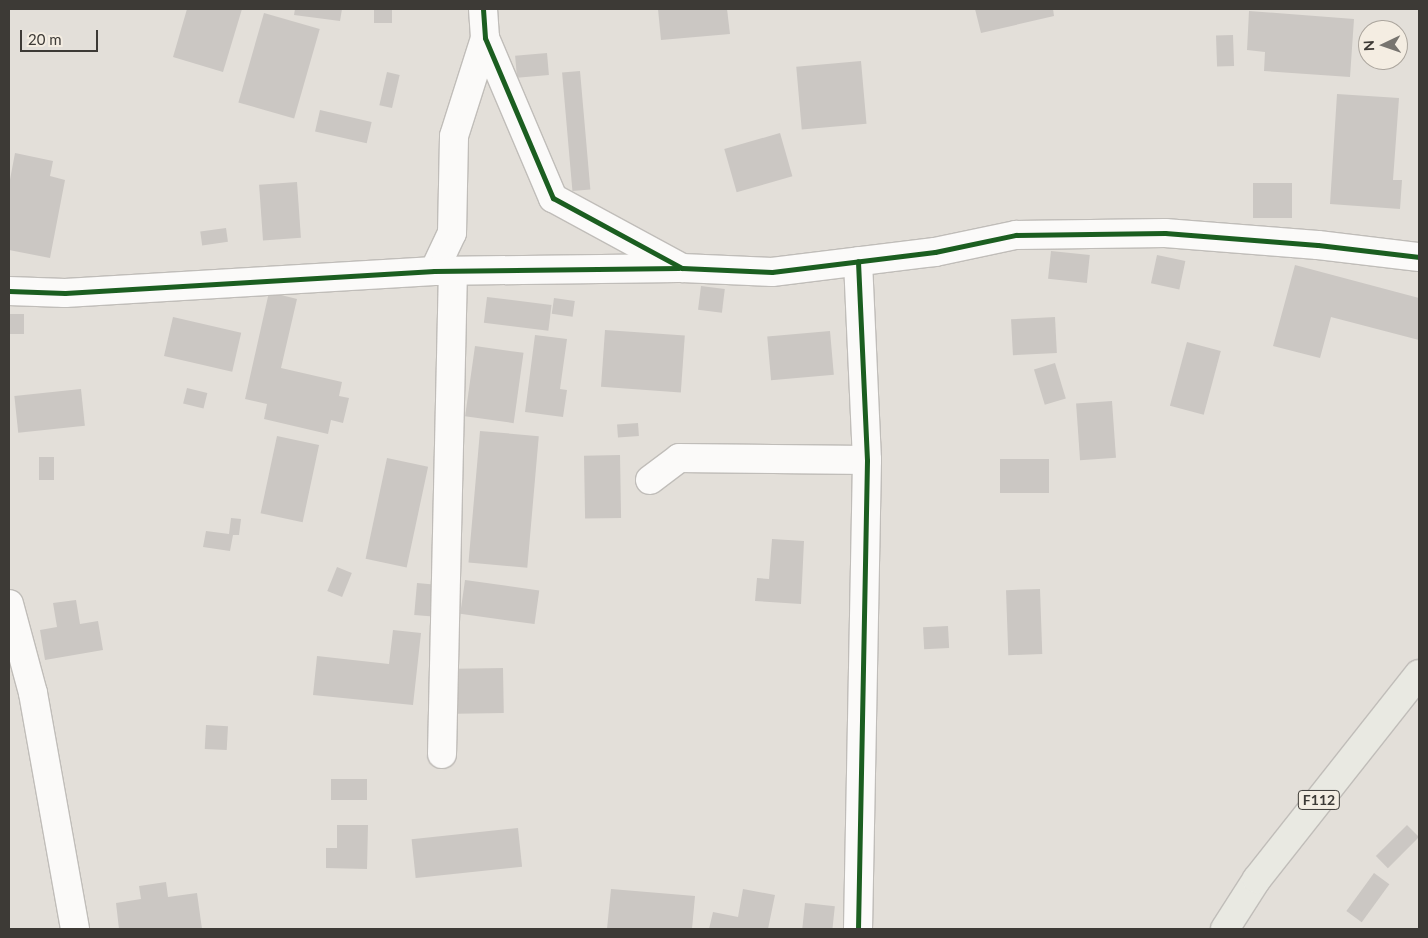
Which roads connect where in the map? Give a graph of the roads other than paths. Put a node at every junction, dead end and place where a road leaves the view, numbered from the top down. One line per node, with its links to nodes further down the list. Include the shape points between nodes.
1 (484, 9): 2 (street)
2 (485, 38): 5 (street, via 553,198); 6 (street, via 454,136 452,234)
3 (1419, 257): 4 (street, via 1318,245 1146,233 1016,235 935,252)
4 (858, 261): 5 (street, via 772,272); 8 (street)
5 (682, 268): 6 (street)
6 (444, 271): 7 (street, via 65,293); 12 (street)
7 (9, 291)
8 (867, 460): 9 (street, via 679,458); 14 (street)
9 (650, 480)
10 (9, 604): 13 (street, via 33,693)
11 (1419, 674): 15 (main road, F112, via 1257,879)
12 (442, 754)
13 (75, 929)
14 (858, 929)
15 (1225, 929)

